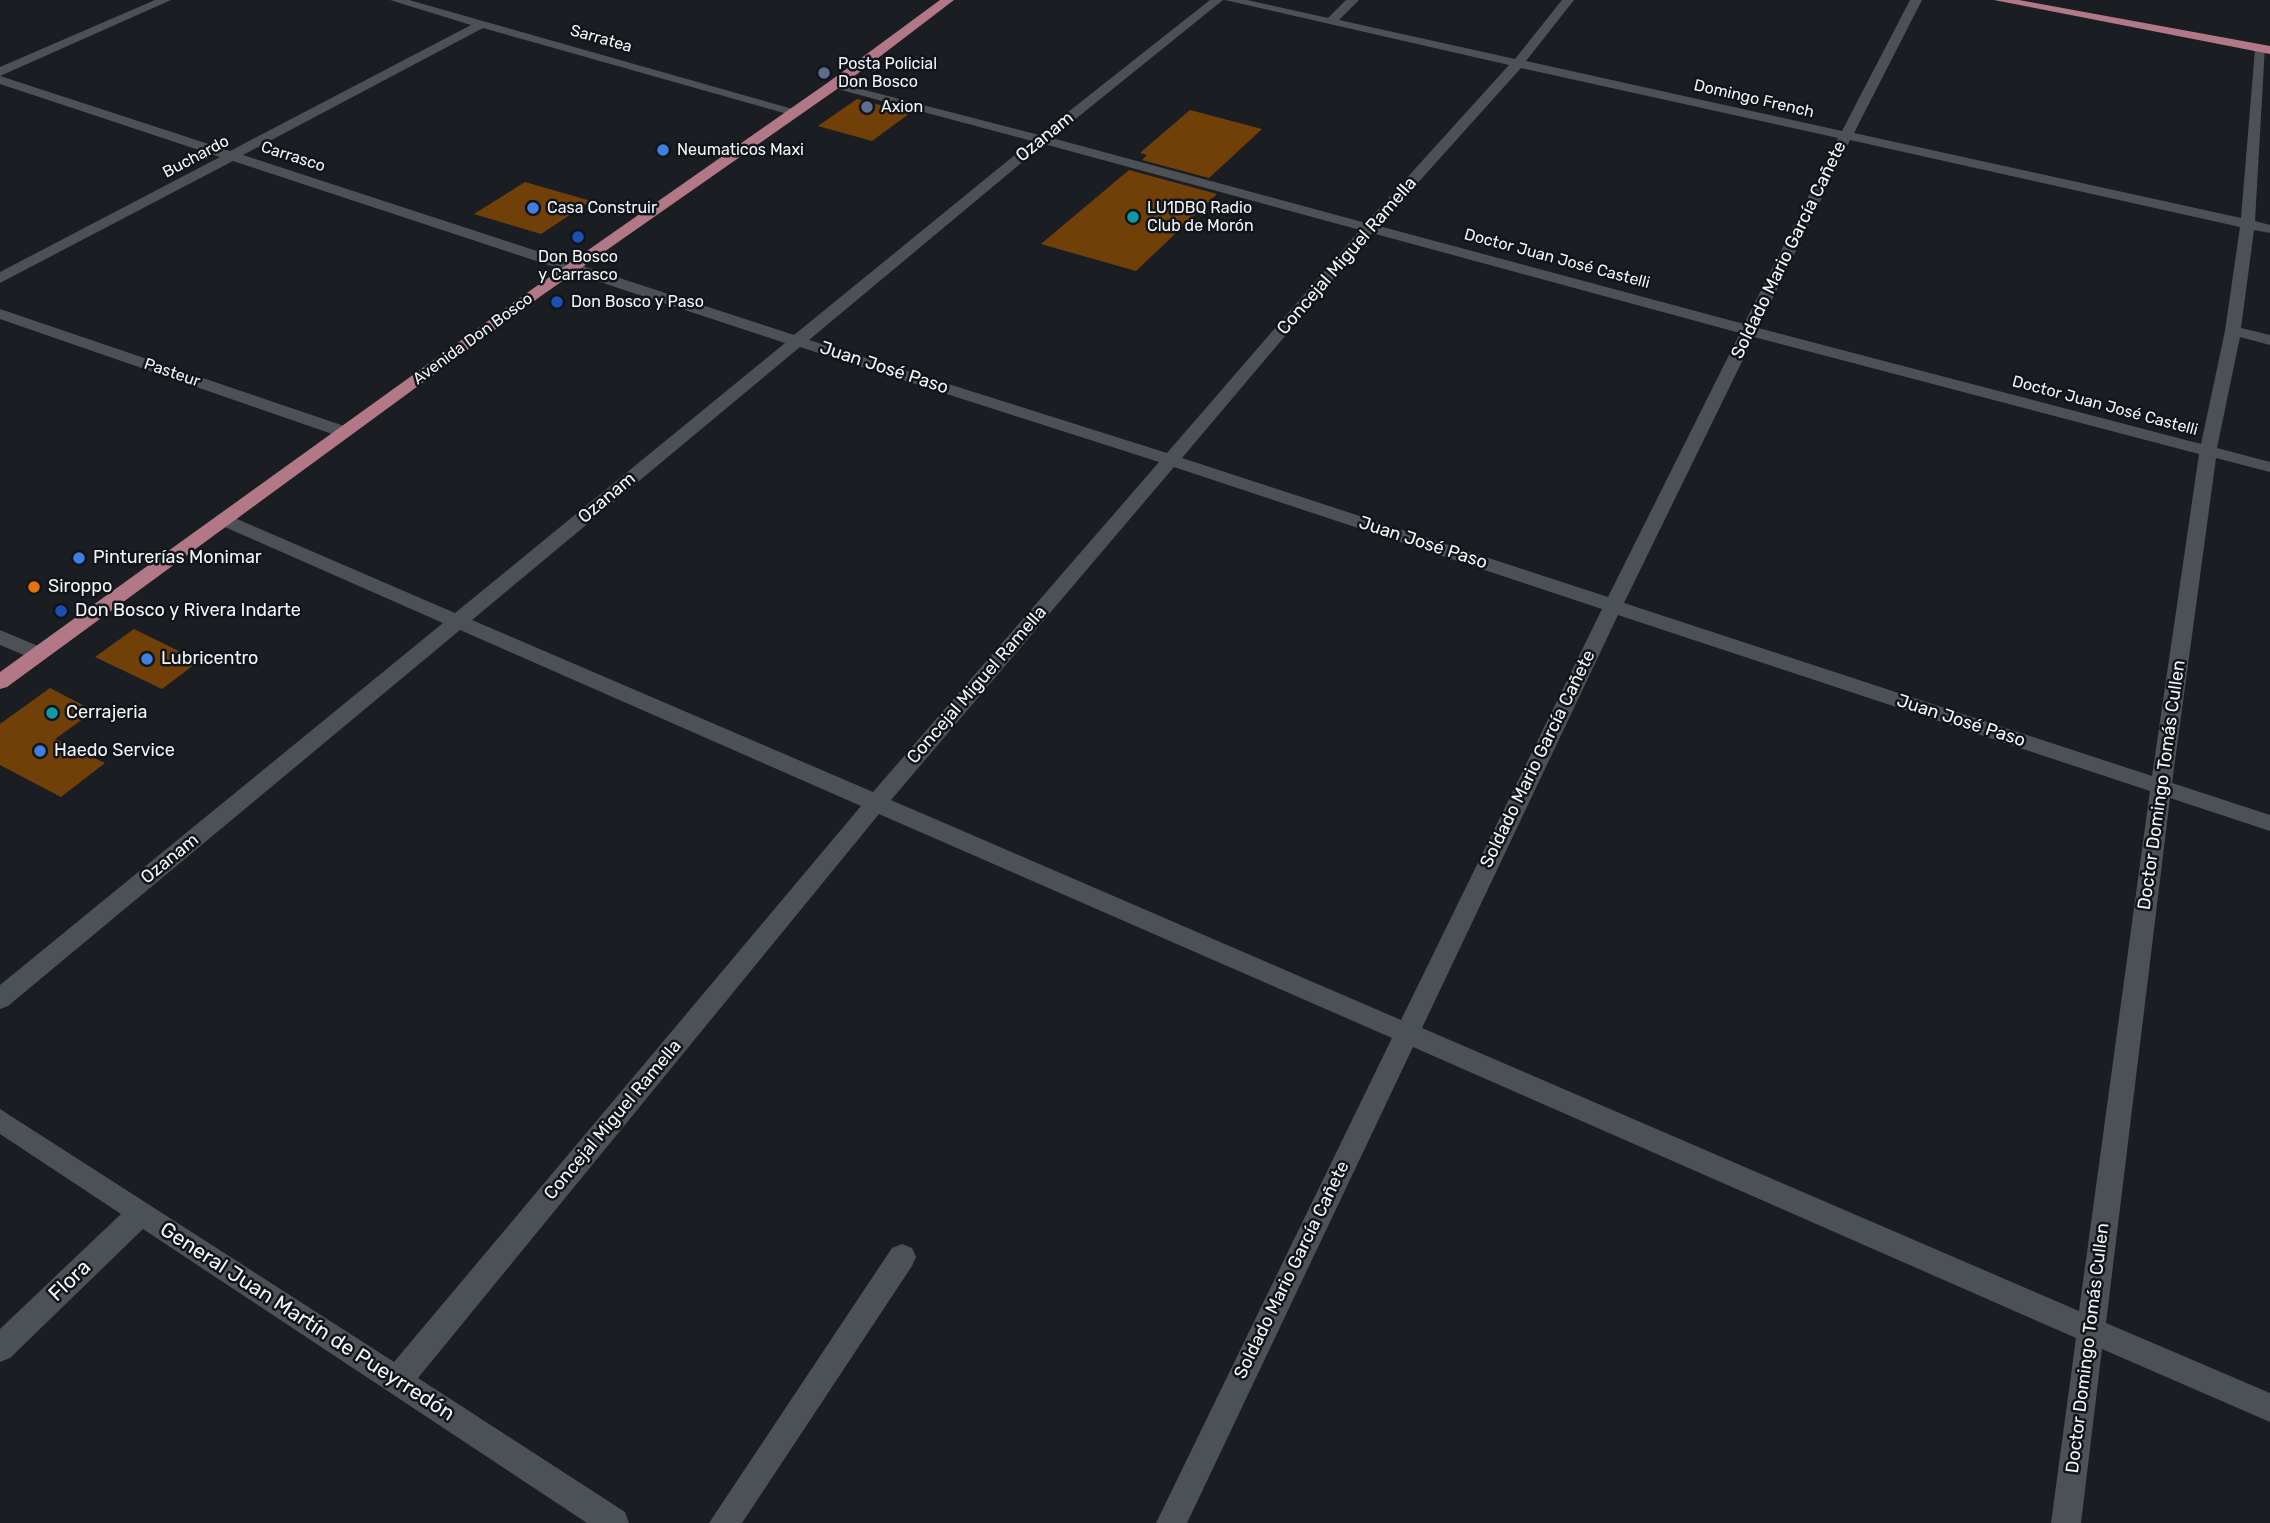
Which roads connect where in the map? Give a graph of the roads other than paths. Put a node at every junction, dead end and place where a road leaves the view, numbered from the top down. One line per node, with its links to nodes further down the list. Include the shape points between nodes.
1 (165, 0): 14 (street)
2 (396, 0): 11 (street, Sarratea)
3 (948, 0): 16 (main road, Avenida Don Bosco)
4 (1217, 0): 19 (street, Ozanam)
5 (1231, 0): 10 (street, Domingo French)
6 (1353, 0): 10 (street)
7 (1568, 0): 13 (street, Concejal Miguel Ramella)
8 (1916, 0): 18 (street, Soldado Mario García Cañete)
9 (2000, 0): 12 (main road)
10 (1329, 22): 13 (street, Domingo French)
11 (482, 24): 17 (street, Sarratea); 20 (street, Buchardo)
12 (2266, 50): 21 (street, Doctor Domingo Tomás Cullen)
13 (1518, 63): 18 (street, Domingo French); 22 (street, Concejal Miguel Ramella)
14 (0, 72)
15 (0, 80): 20 (street, Carrasco)
16 (835, 84): 17 (main road, Avenida Don Bosco); 19 (street, Doctor Juan José Castelli)
17 (796, 112): 24 (main road, Avenida Don Bosco)
18 (1845, 137): 21 (street, Domingo French); 27 (street, Soldado Mario García Cañete)
19 (1040, 141): 22 (street, Doctor Juan José Castelli); 30 (street, Ozanam)
20 (234, 157): 24 (street, Carrasco); 25 (street, Buchardo)
21 (2248, 224): 23 (street, Domingo French); 28 (street, Doctor Domingo Tomás Cullen)
22 (1371, 226): 27 (street, Doctor Juan José Castelli); 33 (street, Concejal Miguel Ramella)
23 (2270, 229)
24 (576, 266): 30 (street, Juan José Paso); 31 (main road, Avenida Don Bosco)
25 (0, 278)
26 (0, 314): 31 (street, Pasteur)
27 (1751, 331): 32 (street, Doctor Juan José Castelli); 36 (street, Soldado Mario García Cañete)
28 (2232, 331): 29 (street); 32 (street, Doctor Domingo Tomás Cullen)
29 (2270, 340)
30 (796, 341): 33 (street, Juan José Paso); 37 (street, Ozanam)
31 (344, 432): 35 (main road, Avenida Don Bosco)
32 (2208, 451): 34 (street, Doctor Juan José Castelli); 41 (street, Doctor Domingo Tomás Cullen)
33 (1171, 460): 36 (street, Juan José Paso); 42 (street, Concejal Miguel Ramella)
34 (2270, 467)
35 (224, 520): 37 (street); 39 (main road, Avenida Don Bosco)
36 (1612, 606): 41 (street, Juan José Paso); 45 (street, Soldado Mario García Cañete)
37 (458, 621): 42 (street); 44 (street, Ozanam)
38 (0, 638): 39 (street)
39 (38, 654): 40 (main road, Avenida Don Bosco)
40 (0, 682)
41 (2161, 787): 43 (street, Juan José Paso); 49 (street, Doctor Domingo Tomás Cullen)
42 (874, 804): 45 (street); 51 (street, Concejal Miguel Ramella)
43 (2270, 823)
44 (0, 999)
45 (1405, 1034): 49 (street); 55 (street, Soldado Mario García Cañete)
46 (0, 1121): 47 (street, General Juan Martín de Pueyrredón)
47 (141, 1213): 50 (street, Flora); 51 (street, General Juan Martín de Pueyrredón)
48 (902, 1256): 54 (street)
49 (2089, 1328): 52 (street); 56 (street, Doctor Domingo Tomás Cullen)
50 (0, 1348)
51 (397, 1381): 53 (street, General Juan Martín de Pueyrredón)
52 (2270, 1408)
53 (614, 1523)
54 (724, 1523)
55 (1171, 1523)
56 (2066, 1523)

